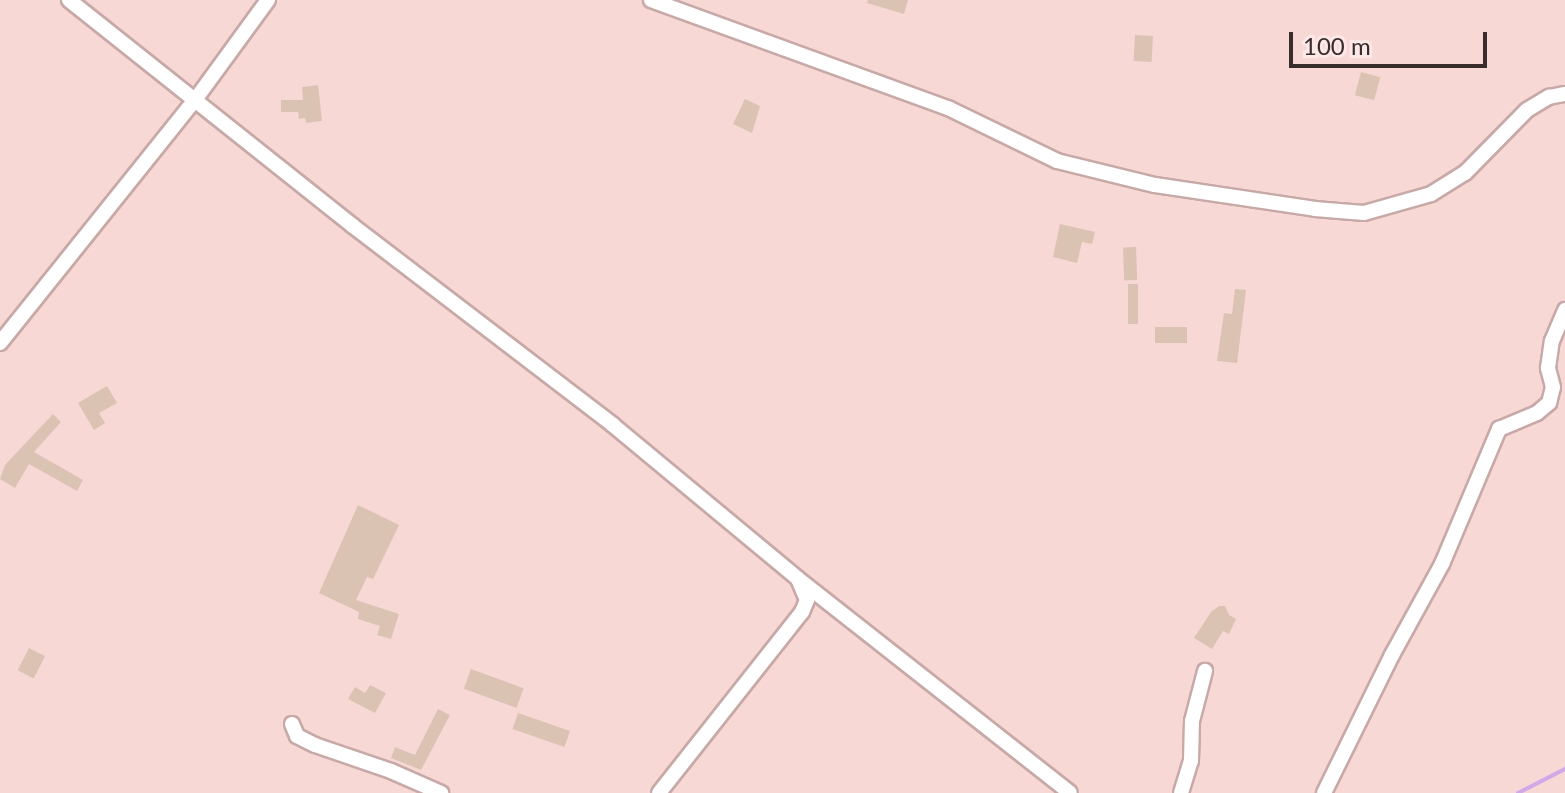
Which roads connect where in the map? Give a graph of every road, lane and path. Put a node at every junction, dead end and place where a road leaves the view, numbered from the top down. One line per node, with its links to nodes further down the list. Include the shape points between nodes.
1 (69, 0): 6 (street)
2 (268, 0): 6 (street)
3 (651, 0): 4 (street)
4 (670, 3): 5 (street, via 948,108 1057,161 1155,185 1315,209 1364,213 1431,194 1465,173 1527,110)
5 (1565, 94)
6 (195, 100): 8 (street); 9 (street, via 613,425)
7 (1565, 310): 16 (street, via 1552,341 1549,403 1499,429 1442,564)
8 (0, 343)
9 (797, 578): 13 (street, via 806,595 802,612); 14 (street)
10 (1205, 671): 15 (street)
11 (292, 724): 12 (street, via 297,736 315,745)
12 (441, 793)
13 (659, 793)
14 (1070, 793)
15 (1181, 793)
16 (1324, 793)

